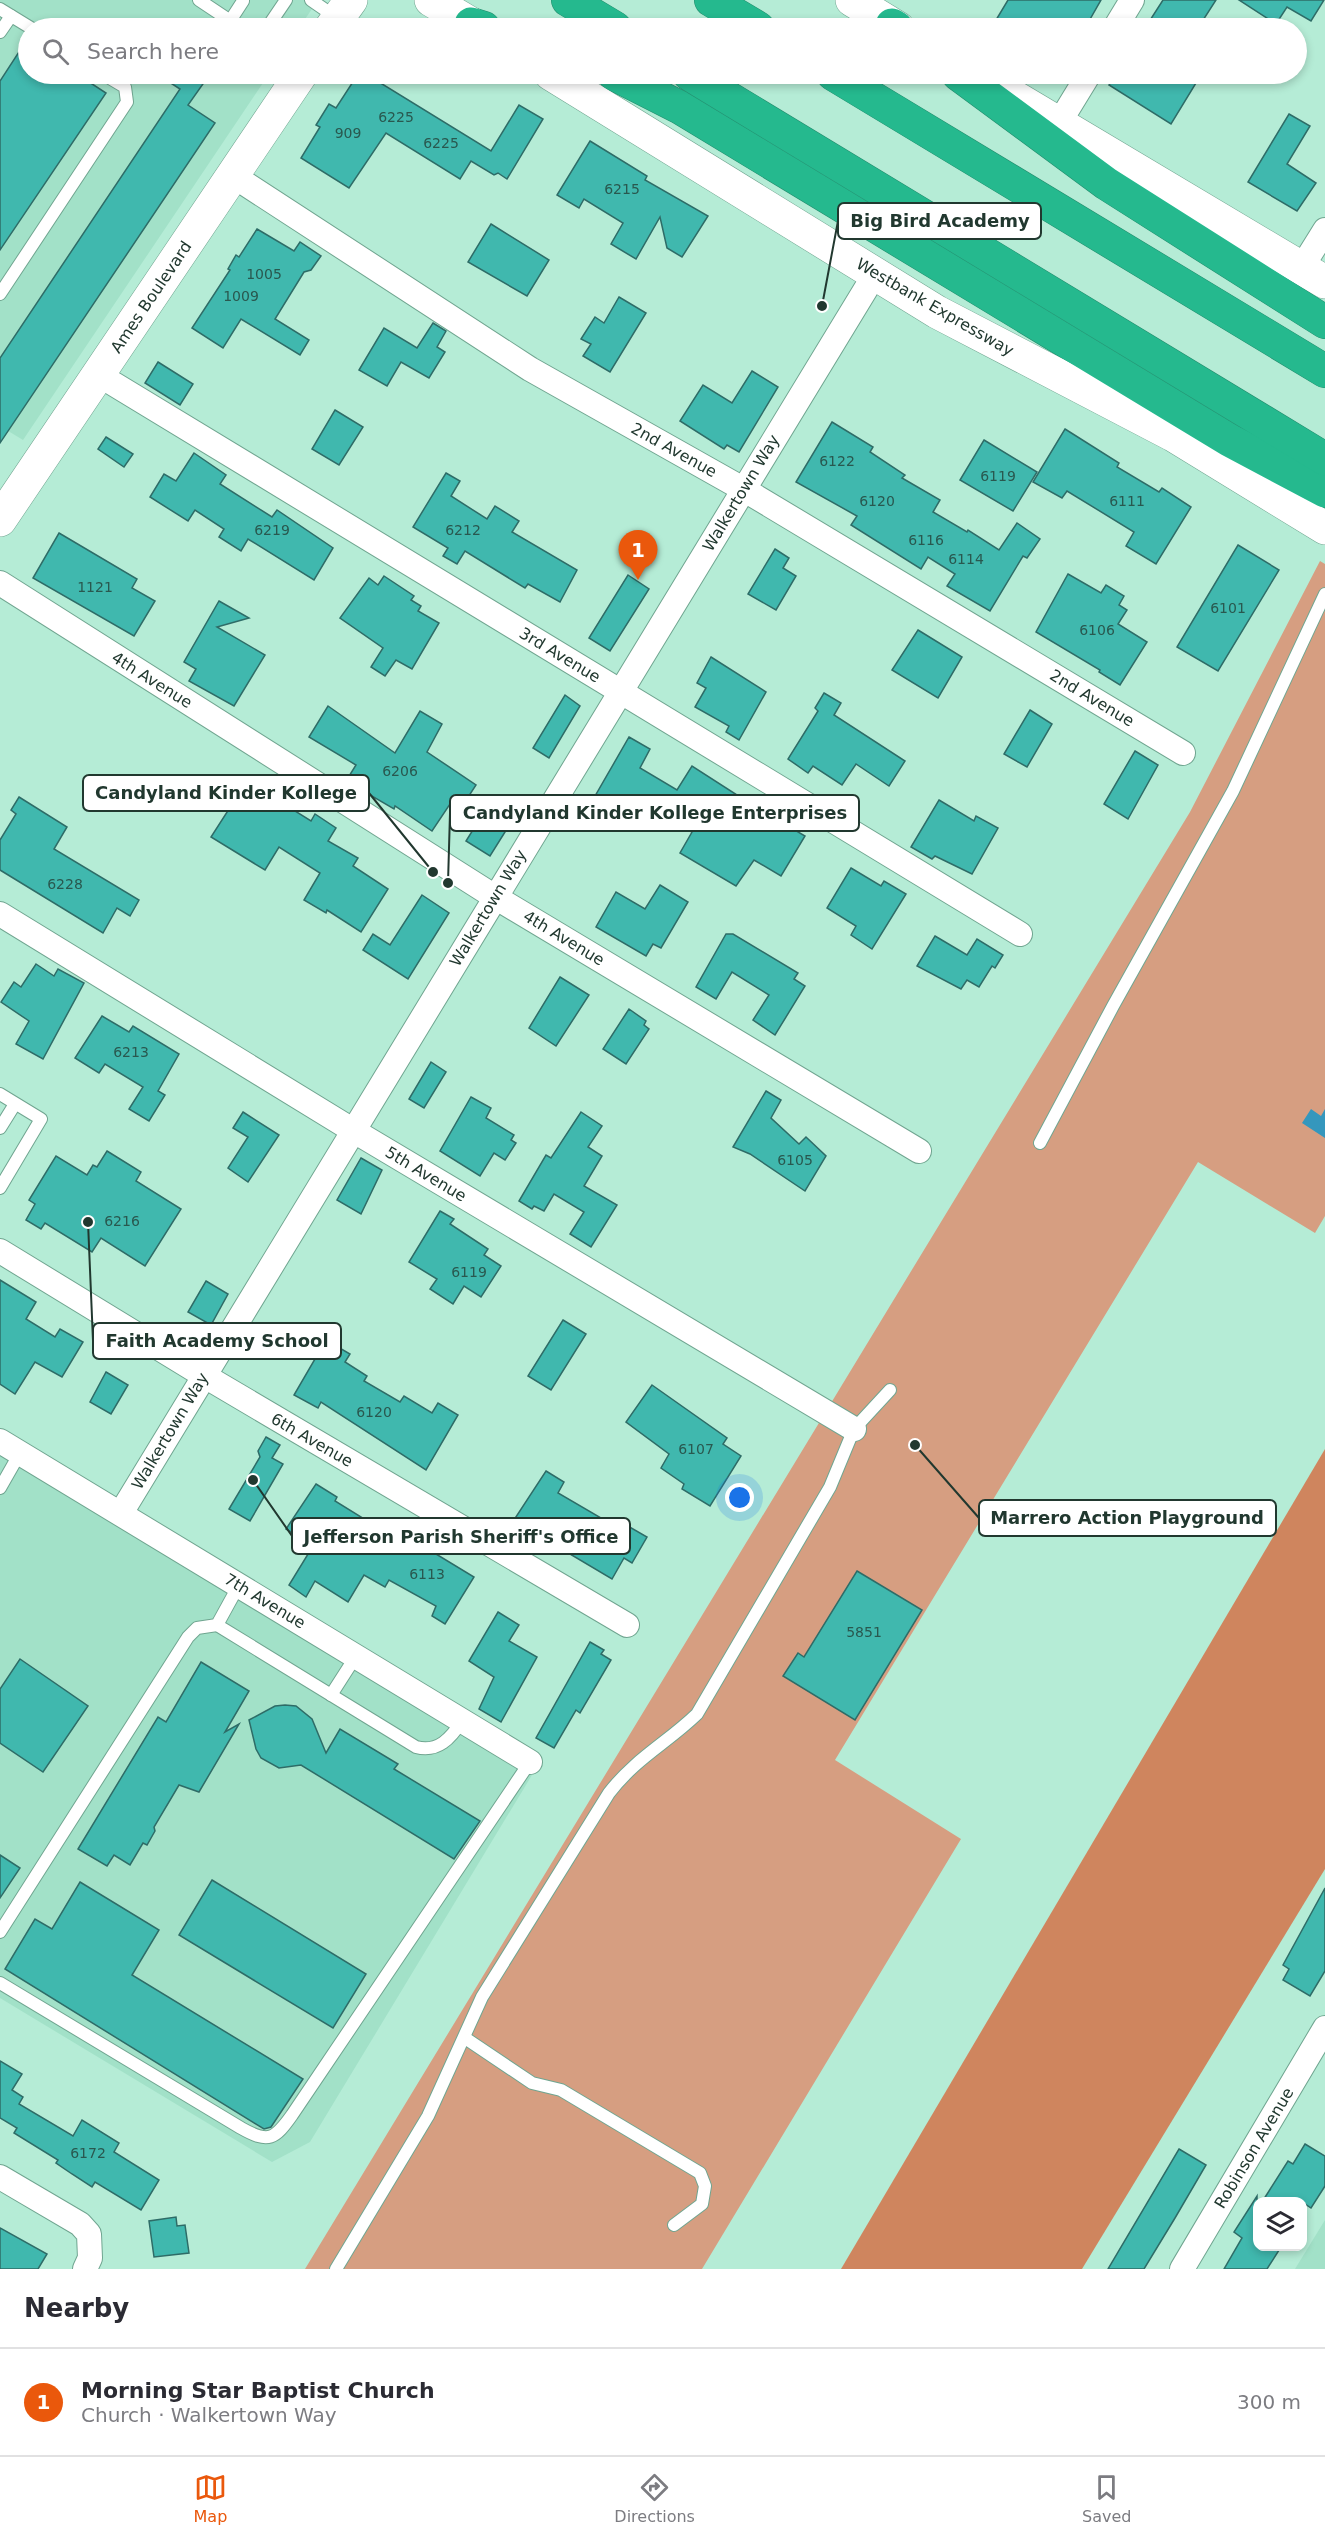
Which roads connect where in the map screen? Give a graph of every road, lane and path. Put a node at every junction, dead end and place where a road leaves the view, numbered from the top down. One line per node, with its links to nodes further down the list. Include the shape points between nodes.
1 (286, 0): 14 (lane)
2 (311, 0): 11 (lane)
3 (431, 0): 15 (main road)
4 (568, 0): 16 (highway)
5 (711, 0): 17 (highway)
6 (852, 0): 18 (main road)
7 (1132, 0): 19 (street)
8 (243, 1): 13 (lane)
9 (206, 2): 12 (lane)
10 (5, 12): 20 (lane); 21 (lane)
11 (340, 16)
12 (226, 18)
13 (232, 18)
14 (274, 18)
15 (462, 18)
16 (598, 18)
17 (741, 18)
18 (881, 18)
19 (1122, 18)
20 (18, 20)
21 (0, 32)
22 (120, 84): 36 (lane, via 125,87 128,102)
23 (294, 84): 32 (main road, Ames Boulevard)
24 (567, 84): 34 (main road, Westbank Expressway)
25 (634, 84): 42 (highway, via 679,107 1229,440)
26 (706, 84): 40 (highway)
27 (850, 84): 38 (highway)
28 (972, 84): 37 (highway, via 1107,184)
29 (992, 84): 31 (main road)
30 (1083, 84): 31 (street)
31 (1059, 123): 35 (main road)
32 (232, 175): 39 (main road, Ames Boulevard); 41 (street, 2nd Avenue, via 530,369)
33 (1325, 230): 35 (street)
34 (875, 274): 41 (street, Walkertown Way); 44 (main road, Westbank Expressway, via 937,312 1173,435)
35 (1313, 274)
36 (0, 294)
37 (1325, 322)
38 (1325, 371)
39 (99, 375): 43 (main road, Ames Boulevard); 47 (street, 3rd Avenue)
40 (1325, 459)
41 (743, 489): 47 (street, Walkertown Way); 48 (street, 2nd Avenue)
42 (1325, 491)
43 (0, 520)
44 (1325, 528)
45 (0, 583): 49 (street, 4th Avenue)
46 (1325, 594): 56 (lane, via 1233,791)
47 (620, 692): 49 (street, Walkertown Way); 51 (street, 3rd Avenue)
48 (1183, 753)
49 (495, 897): 55 (street, Walkertown Way); 57 (street, 4th Avenue)
50 (0, 914): 55 (street, 5th Avenue)
51 (1020, 934)
52 (0, 1094): 53 (lane)
53 (15, 1104): 54 (lane); 58 (lane, via 41,1119)
54 (0, 1128)
55 (354, 1131): 60 (street, Walkertown Way); 62 (street, 5th Avenue)
56 (1040, 1143)
57 (919, 1151)
58 (0, 1188)
59 (0, 1251): 60 (street, 6th Avenue)
60 (203, 1375): 65 (street, Walkertown Way); 68 (street, 6th Avenue)
61 (890, 1390): 62 (lane)
62 (854, 1430): 76 (lane, via 830,1487 697,1714 628,1769 609,1793 482,1997)
63 (10, 1447): 64 (lane); 65 (street, 7th Avenue)
64 (0, 1488)
65 (121, 1513): 66 (street, 7th Avenue)
66 (239, 1585): 67 (lane); 69 (street, 7th Avenue)
67 (217, 1625): 70 (lane); 73 (lane, via 196,1628 188,1637)
68 (627, 1625)
69 (356, 1656): 70 (lane); 71 (street, 7th Avenue)
70 (332, 1695): 71 (lane, via 427,1750 452,1737)
71 (462, 1721): 72 (street, 7th Avenue)
72 (530, 1762): 74 (lane, via 279,2134 268,2139 241,2128)
73 (0, 1932)
74 (0, 1983)
75 (1325, 2028): 81 (street, Robinson Avenue)
76 (465, 2038): 78 (lane, via 532,2083 561,2090 700,2173 705,2186 702,2204); 80 (lane, via 428,2116)
77 (0, 2177): 79 (street, via 80,2224 90,2234 90,2258)
78 (674, 2225)
79 (85, 2269)
80 (336, 2269)
81 (1182, 2269)

